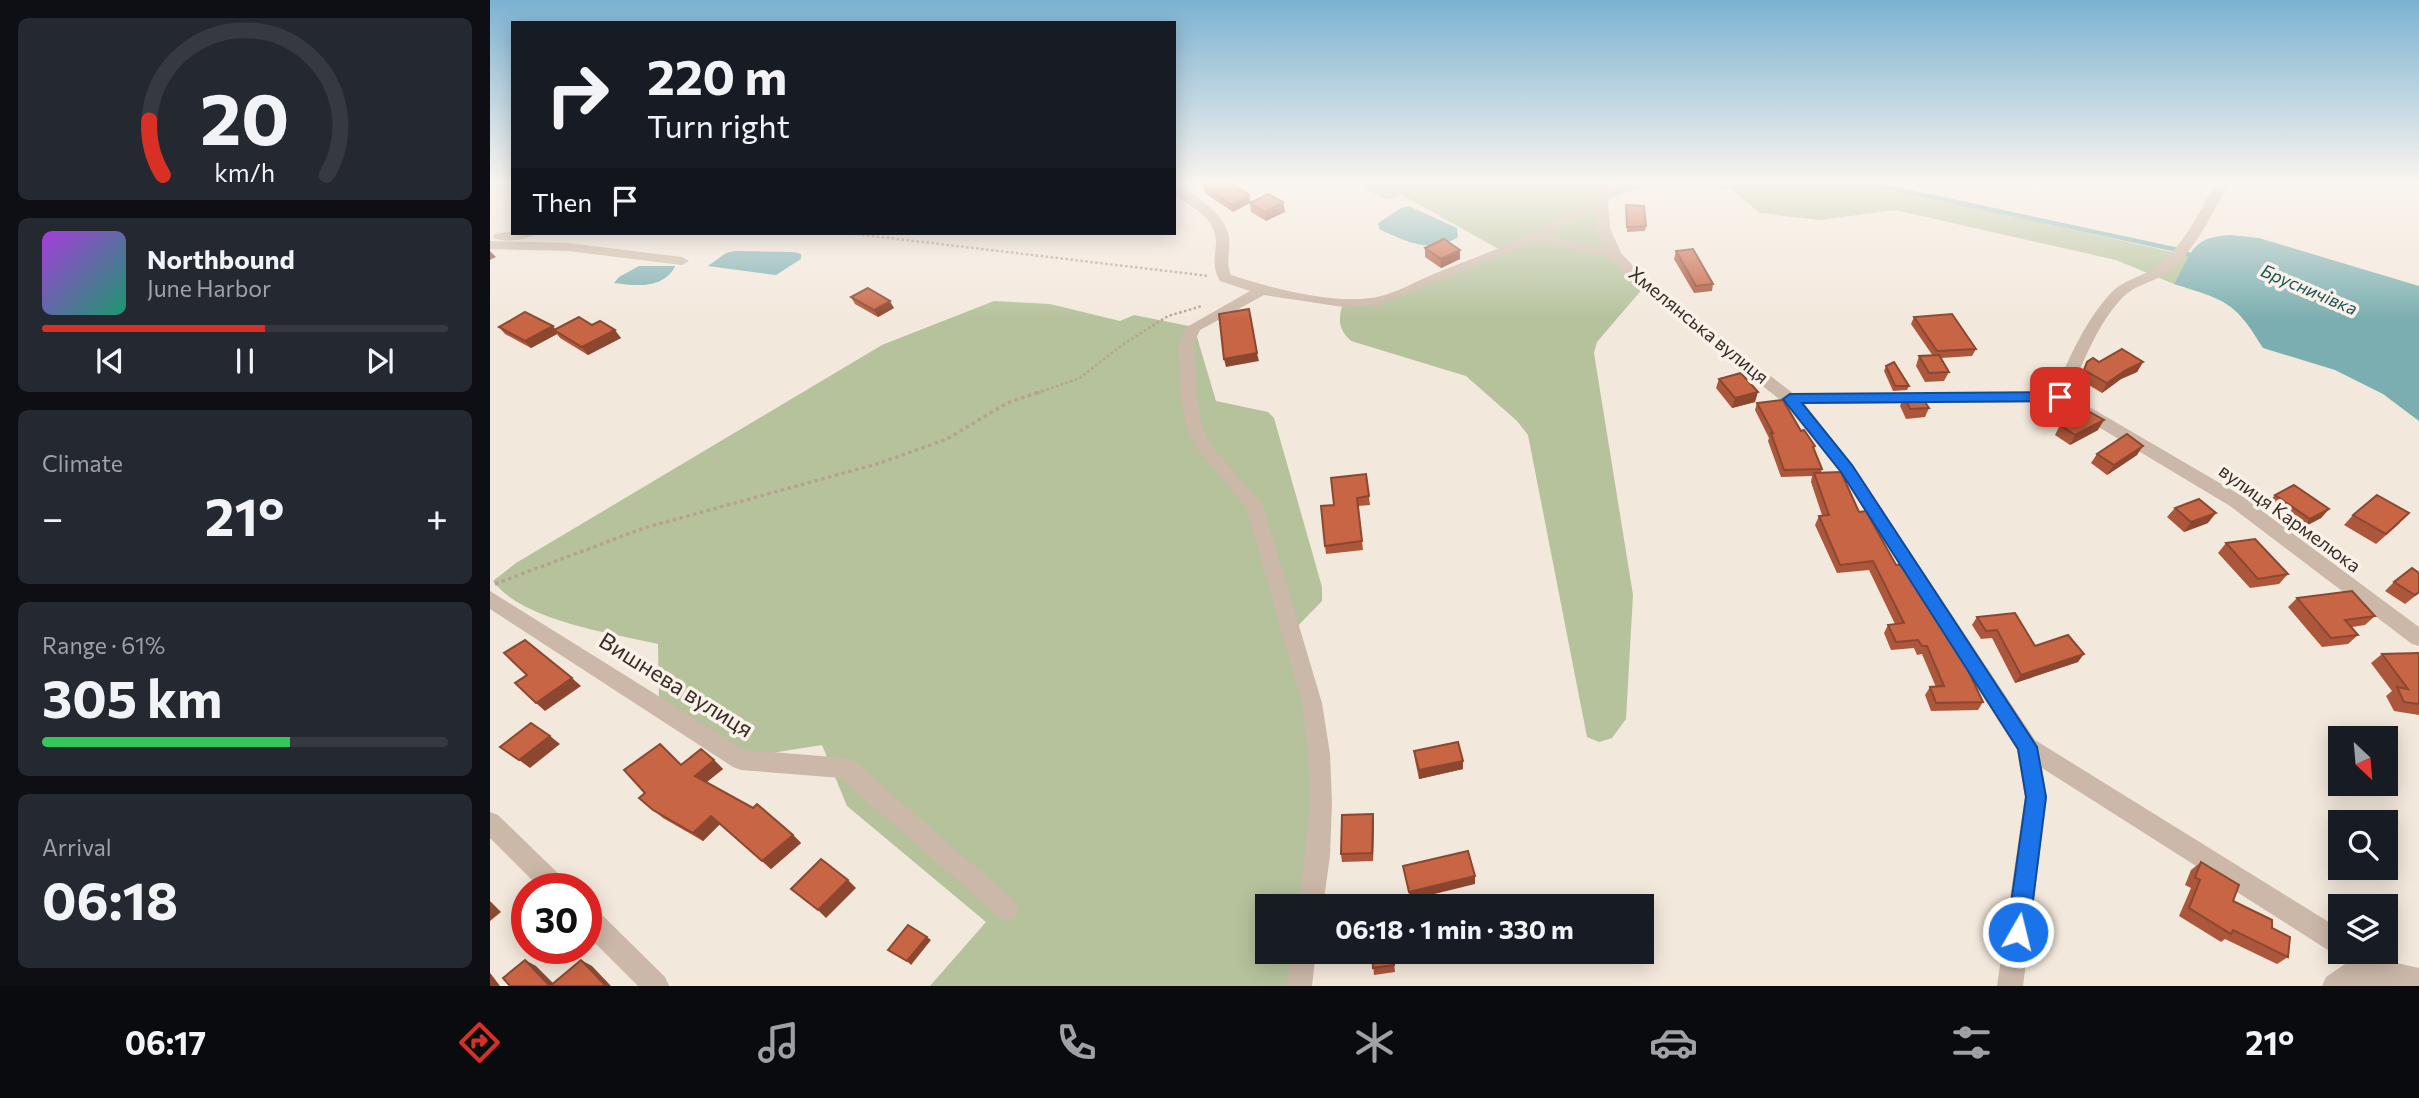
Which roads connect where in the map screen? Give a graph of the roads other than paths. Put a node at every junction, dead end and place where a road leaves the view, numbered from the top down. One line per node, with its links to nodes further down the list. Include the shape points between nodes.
1 (1220, 228): 11 (street, via 1219,265 1225,278)
2 (1552, 228): 6 (street)
3 (1603, 228): 9 (street)
4 (2194, 228): 12 (street, via 2164,268 2128,285 2112,301 2095,325)
5 (514, 235): 7 (street)
6 (1536, 237): 9 (street, Хмелянська вулиця); 11 (street, via 1380,301 1343,303)
7 (490, 238)
8 (490, 245): 10 (street, via 568,247)
9 (1615, 255): 13 (street, Хмелянська вулиця, via 1645,286)
10 (682, 261)
11 (1262, 290): 19 (street, via 1194,327 1189,335 1191,404 1203,447 1254,506 1312,703 1321,802)
12 (2060, 397): 13 (street); 15 (street, вулиця Кармелюка, via 2236,500)
13 (1790, 399): 16 (street, Хмелянська вулиця, via 1846,468)
14 (490, 598): 20 (street, Вишнева вулиця, via 741,760 846,768)
15 (2419, 638)
16 (2027, 747): 22 (street); 29 (street, Хмелянська вулиця, via 2036,797)
17 (490, 823): 18 (street)
18 (542, 873)
19 (1313, 894)
20 (1007, 909)
21 (602, 933): 27 (street)
22 (2328, 935)
23 (1302, 964): 28 (street)
24 (2373, 964): 25 (street)
25 (2387, 973): 26 (street); 30 (street, via 2350,974)
26 (2419, 981)
27 (656, 986)
28 (1299, 986)
29 (2010, 986)
30 (2335, 986)

